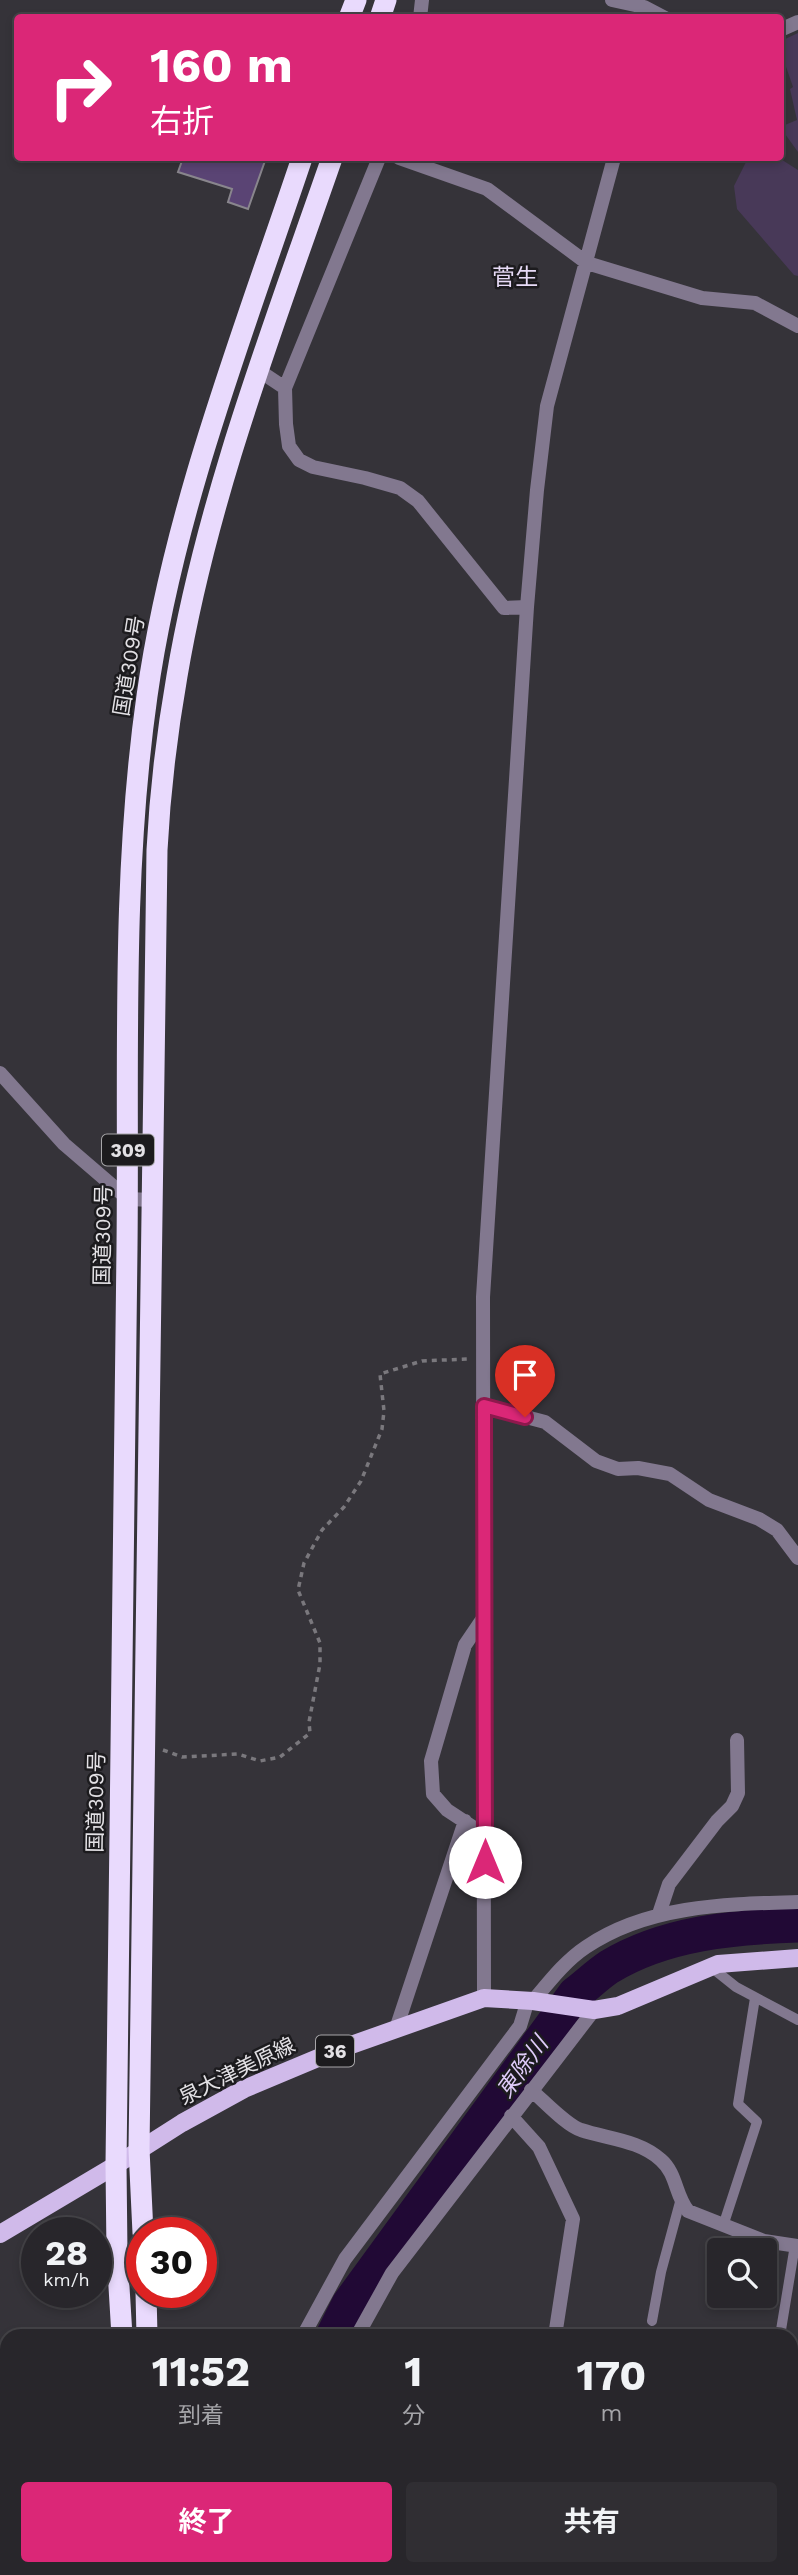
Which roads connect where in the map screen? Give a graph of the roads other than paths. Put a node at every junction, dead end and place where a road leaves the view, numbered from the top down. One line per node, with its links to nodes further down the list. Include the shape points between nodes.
1 (612, 0): 2 (street)
2 (657, 14)
3 (301, 161): 14 (highway, 国道309号 / 309, via 182,528 147,694 129,909)
4 (331, 161): 10 (highway, 309)
5 (378, 161): 11 (street)
6 (408, 161): 8 (street, via 487,189)
7 (613, 161): 8 (street)
8 (587, 263): 9 (street, via 702,298 755,303); 12 (street, via 548,405)
9 (798, 326)
10 (258, 370): 11 (street); 15 (highway, 309, via 208,532 177,675 162,786)
11 (285, 388): 12 (street, via 289,446 299,460 400,488 418,501 503,608)
12 (527, 607): 16 (street, via 483,1297)
13 (0, 1073): 14 (street, via 64,1144)
14 (128, 1199): 15 (street); 35 (highway, 国道309号 / 309)
15 (152, 1200): 34 (highway, 309)
16 (484, 1406): 17 (street, via 545,1422 596,1461 618,1469 670,1474 709,1500 777,1530); 18 (street)
17 (798, 1558)
18 (484, 1617): 20 (street, via 465,1645 431,1760 433,1794); 21 (street)
19 (737, 1740): 23 (street, via 738,1793 669,1884)
20 (465, 1821): 21 (street); 31 (street)
21 (485, 1835): 26 (street)
22 (798, 1902): 23 (street)
23 (659, 1914): 28 (street, via 584,1948)
24 (798, 1958): 25 (main road, 泉大津美原線 / 36)
25 (712, 1967): 27 (lane); 29 (main road, 泉大津美原線 / 36, via 618,2006)
26 (484, 1998): 28 (main road, 泉大津美原線 / 36); 31 (main road, 泉大津美原線 / 36)
27 (755, 1998): 30 (lane); 38 (lane, via 738,2104 757,2122)
28 (535, 2001): 29 (main road, 泉大津美原線 / 36); 45 (street, via 345,2259)
29 (590, 2010): 32 (street)
30 (798, 2020)
31 (396, 2029): 34 (main road, 泉大津美原線 / 36, via 244,2089)
32 (531, 2090): 33 (street); 36 (street, via 578,2130 611,2137 659,2158 671,2170)
33 (512, 2116): 46 (street, via 392,2273); 47 (street, via 539,2147 573,2219)
34 (139, 2150): 35 (main road, 泉大津美原線 / 36); 37 (highway, 309)
35 (116, 2165): 39 (main road, 泉大津美原線 / 36); 43 (highway, 国道309号 / 309)
36 (680, 2202): 38 (street, via 688,2211); 42 (lane)
37 (142, 2217)
38 (723, 2226): 40 (street, via 764,2241)
39 (0, 2234)
40 (796, 2246): 48 (lane)
41 (146, 2308): 44 (highway)
42 (652, 2321)
43 (122, 2329)
44 (147, 2329)
45 (307, 2329)
46 (361, 2329)
47 (556, 2329)
48 (781, 2329)

